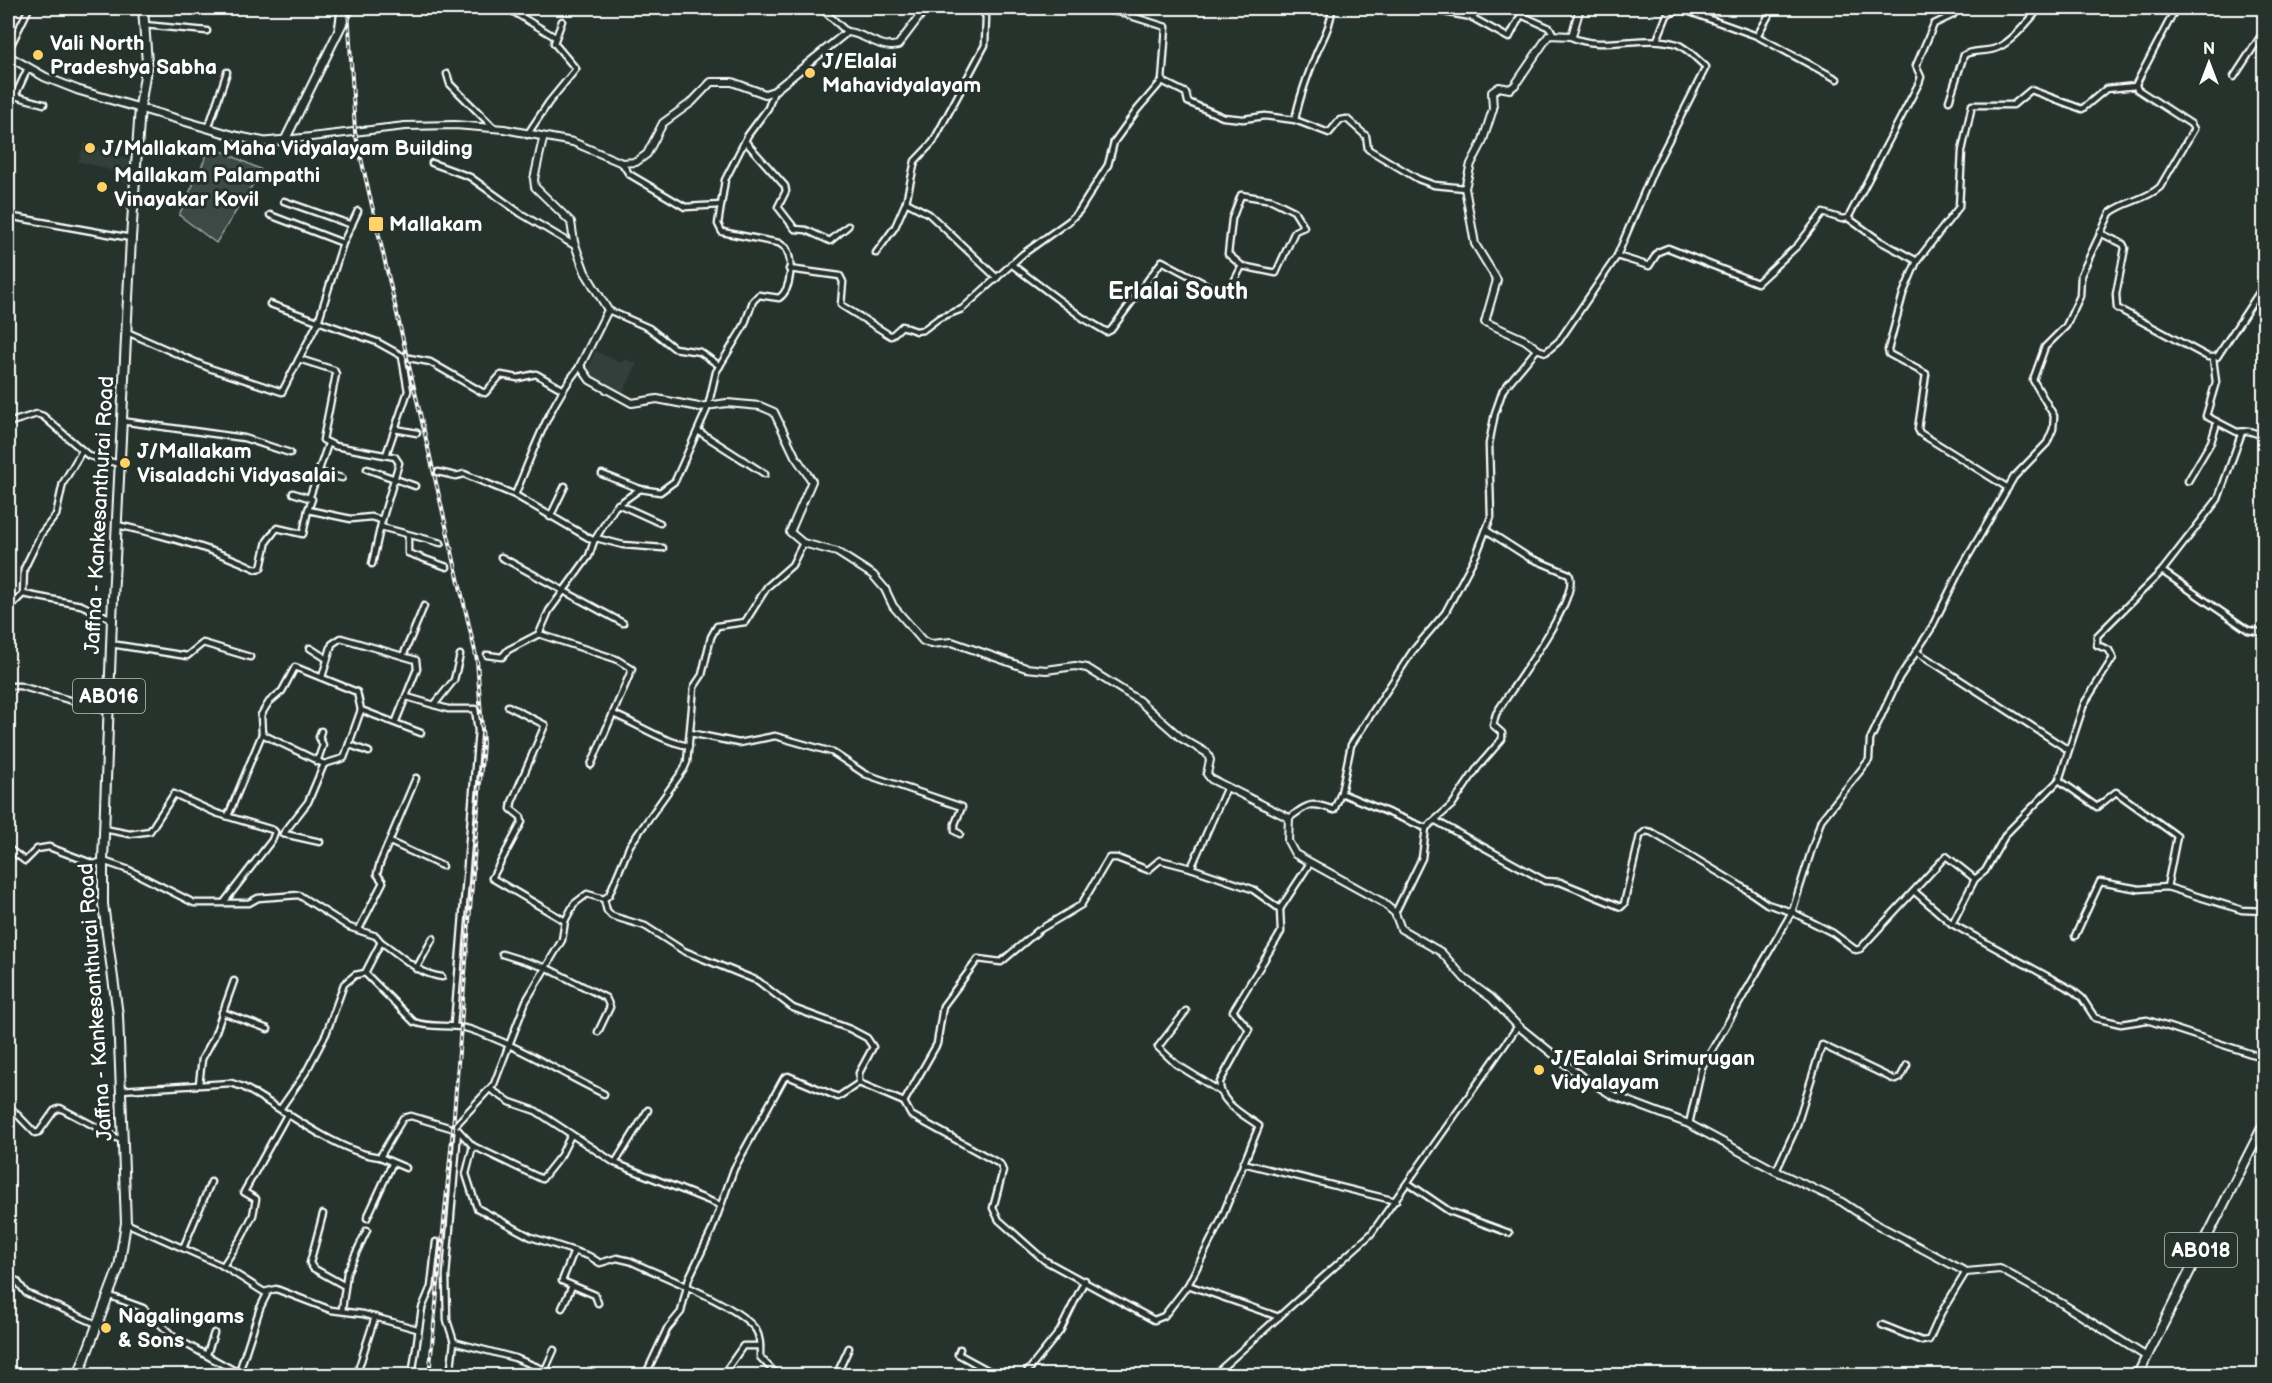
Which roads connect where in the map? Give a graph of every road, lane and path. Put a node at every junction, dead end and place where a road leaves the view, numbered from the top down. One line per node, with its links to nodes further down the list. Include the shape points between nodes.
1 (29, 8): 28 (street)
2 (143, 8): 18 (main road, Jaffna - Kankesanthurai Road / AB016)
3 (341, 8): 23 (street)
4 (350, 8): 23 (main road)
5 (507, 8): 25 (street)
6 (821, 8): 21 (street)
7 (926, 8): 21 (street, via 898,45 892,47)
8 (981, 8): 52 (street, via 986,17 984,45 933,142 915,161)
9 (1088, 8): 35 (street, via 1118,12 1166,27)
10 (1332, 8): 41 (street, via 1329,27 1314,59)
11 (1422, 8): 22 (street, via 1471,17 1509,38 1521,15 1550,28)
12 (1580, 8): 26 (street)
13 (1773, 8): 24 (street)
14 (1957, 8): 57 (street, via 1953,15 1934,24 1916,66 1921,77 1919,84)
15 (2040, 8): 38 (street, via 2002,46 1964,55)
16 (2175, 8): 36 (street)
17 (562, 21): 25 (street)
18 (144, 25): 19 (street); 40 (main road, Jaffna - Kankesanthurai Road / AB016, via 147,63)
19 (207, 31)
20 (2265, 31): 33 (street)
21 (847, 32): 37 (street)
22 (1553, 34): 26 (street); 50 (street, via 1538,49 1515,85 1492,92 1492,109)
23 (336, 35): 46 (main road)
24 (1757, 36): 27 (street, via 1679,10 1667,15); 34 (street)
25 (555, 37): 44 (street, via 555,47 576,69)
26 (1571, 37): 27 (street, via 1583,42)
27 (1657, 40): 65 (street, via 1679,45 1706,67 1654,169)
28 (8, 51)
29 (8, 56): 30 (main road)
30 (28, 68): 39 (street, via 15,96); 40 (main road, via 78,90)
31 (227, 72): 42 (street)
32 (447, 74): 43 (street, via 450,84)
33 (2234, 77)
34 (1837, 79)
35 (1162, 81): 41 (street, via 1186,93 1188,102 1194,106 1223,117); 67 (street, via 1114,142 1108,165 1079,211)
36 (2136, 86): 60 (street, via 2194,129 2160,186 2152,194 2109,213); 66 (street, via 2106,89 2082,109 2031,90 2013,105 1972,105 1962,151 1959,207)
37 (774, 91): 47 (street, via 768,108); 48 (street, via 765,94 732,82 711,82 661,125 647,154 636,162)
38 (1949, 101)
39 (44, 104)
40 (140, 107): 42 (main road); 61 (main road, Jaffna - Kankesanthurai Road / AB016)
41 (1295, 120): 50 (street, via 1329,133 1340,120 1347,119 1366,136 1368,149 1418,179)
42 (208, 126): 46 (main road, via 265,142)
43 (494, 128): 44 (street); 46 (street, via 405,126)
44 (527, 135): 45 (street)
45 (543, 139): 48 (street, via 573,142); 63 (street, via 535,187 571,222)
46 (285, 140)
47 (745, 141): 53 (street, via 725,180); 59 (street, via 785,186 778,207 795,229 830,242)
48 (622, 163): 53 (street, via 629,174 685,207)
49 (432, 164): 63 (street, via 470,177)
50 (1465, 188): 76 (street, via 1475,244 1497,280 1485,322)
51 (284, 201): 58 (street)
52 (906, 202): 64 (street, via 895,227); 70 (street, via 929,214)
53 (721, 205): 69 (street, via 718,224 722,232 778,243 788,252)
54 (358, 212): 58 (street)
55 (270, 215): 62 (street)
56 (8, 216): 61 (street)
57 (1848, 218): 65 (street, via 1823,213 1798,245 1757,283 1668,248 1658,252 1649,266); 66 (street)
58 (352, 225): 62 (street)
59 (848, 226)
60 (2100, 233): 78 (street, via 2125,248 2117,308); 107 (street, via 2081,275 2080,296 2066,326 2046,347 2033,380 2054,416 2053,429 2047,443)
61 (131, 238): 75 (main road, Jaffna - Kankesanthurai Road / AB016)
62 (343, 243): 74 (street)
63 (575, 246): 73 (street, via 585,272)
64 (876, 253)
65 (1617, 256): 76 (street, via 1559,342 1546,352)
66 (1917, 261): 107 (street, via 1903,294 1888,350 1926,374 1918,429)
67 (1011, 264): 68 (street, via 1104,332 1111,330 1162,261 1222,293 1229,291); 70 (street)
68 (1242, 266): 68 (street, via 1228,254 1232,219 1241,195 1272,200 1294,212 1304,227 1295,231 1276,273)
69 (789, 269): 70 (street, via 840,276 841,305 889,336 904,326 923,330 962,309); 81 (street, via 783,295 755,297 744,326)
70 (997, 278)
71 (2265, 285): 78 (street)
72 (270, 304): 74 (street)
73 (608, 310): 80 (street); 81 (street, via 649,328 674,348 700,352)
74 (318, 322): 77 (street, via 377,342); 79 (street)
75 (126, 332): 79 (street, via 277,392 285,388); 84 (main road, Jaffna - Kankesanthurai Road / AB016)
76 (1537, 349): 119 (street, via 1503,390 1495,413 1489,444 1491,517)
77 (402, 356): 82 (street, via 430,362 485,393 505,374 518,378 536,374); 87 (street, via 408,391)
78 (2213, 358): 86 (street, via 2216,382 2205,413)
79 (299, 359): 92 (street, via 336,374 322,435)
80 (580, 366): 82 (street); 83 (street, via 590,380 632,404 657,399)
81 (720, 366): 83 (street, via 712,381)
82 (562, 389): 110 (street, via 535,441)
83 (708, 407): 88 (street); 123 (street, via 728,403 760,406 774,412 812,481 790,532)
84 (121, 420): 94 (street, via 244,438); 96 (main road, Jaffna - Kankesanthurai Road / AB016)
85 (8, 423): 93 (street, via 37,414 43,416)
86 (2217, 423): 89 (street); 104 (street, via 2211,442)
87 (395, 429): 90 (street); 95 (street)
88 (698, 431): 101 (street); 108 (street, via 668,488 660,492)
89 (2242, 432): 91 (street); 128 (street, via 2218,499)
90 (417, 433)
91 (2265, 436)
92 (328, 444): 95 (street); 98 (street)
93 (82, 451): 96 (street); 130 (street, via 63,483 56,515 41,534 24,569)
94 (290, 453)
95 (386, 455): 103 (street, via 395,457 399,463)
96 (120, 464): 117 (main road, Jaffna - Kankesanthurai Road / AB016)
97 (367, 469): 103 (street)
98 (318, 472): 102 (street); 111 (street)
99 (438, 472): 110 (street, via 464,474)
100 (602, 474): 108 (street)
101 (765, 474)
102 (342, 478)
103 (394, 479): 105 (street); 115 (street)
104 (2188, 481)
105 (415, 486)
106 (565, 486): 114 (street)
107 (2008, 488): 139 (street)
108 (640, 489): 112 (street)
109 (293, 493): 111 (street)
110 (515, 495): 114 (street)
111 (310, 496): 113 (street)
112 (618, 504): 116 (street); 121 (street)
113 (308, 510): 115 (street, via 351,519); 117 (street, via 303,534 277,528 267,541 261,568 256,569 196,545)
114 (550, 518): 121 (street)
115 (382, 520): 118 (street)
116 (660, 523)
117 (117, 525): 133 (main road, Jaffna - Kankesanthurai Road / AB016)
118 (381, 527): 120 (street); 126 (street)
119 (1486, 530): 168 (street, via 1445,613 1412,652 1351,745); 171 (street, via 1528,557 1569,574 1571,581 1557,624 1496,714 1493,725 1502,733 1502,739)
120 (408, 536): 122 (street); 127 (street, via 408,553)
121 (595, 540): 124 (street); 129 (street, via 589,556)
122 (441, 543)
123 (803, 543): 156 (street, via 792,565 767,587 745,622 717,626 702,675 694,687); 167 (street, via 837,552 873,575 923,641 952,642 1026,668 1075,666 1114,684 1181,738 1207,753 1207,774)
124 (663, 548)
125 (501, 557): 129 (street)
126 (372, 564)
127 (447, 567)
128 (2162, 571): 135 (street, via 2248,630); 160 (street, via 2097,636 2097,645 2109,650 2113,658 2084,704)
129 (561, 592): 134 (street); 136 (street)
130 (23, 594): 132 (street); 133 (street, via 81,605)
131 (424, 606): 141 (street)
132 (8, 609)
133 (112, 619): 137 (main road, Jaffna - Kankesanthurai Road / AB016)
134 (623, 623)
135 (2265, 633)
136 (539, 634): 140 (street, via 502,657); 152 (street, via 631,667 630,679)
137 (111, 644): 143 (street, via 186,656 203,643); 151 (main road, Jaffna - Kankesanthurai Road / AB016)
138 (310, 648): 144 (street)
139 (1917, 652): 160 (street); 191 (street, via 1899,678 1870,740 1869,760 1821,820)
140 (487, 655)
141 (403, 656): 144 (street, via 341,638 332,644); 147 (street, via 417,662)
142 (460, 656): 148 (street, via 454,680)
143 (250, 657)
144 (327, 659): 145 (street)
145 (322, 677): 150 (street, via 357,692); 157 (street, via 295,667 282,691 261,715)
146 (8, 689): 151 (street, via 20,686)
147 (407, 697): 148 (street); 153 (street)
148 (434, 705): 207 (street, via 475,709 478,731)
149 (508, 706): 193 (street, via 545,725 512,802 511,809 522,822 492,878)
150 (362, 710): 153 (street); 158 (street)
151 (108, 711): 173 (main road, Jaffna - Kankesanthurai Road / AB016)
152 (612, 714): 159 (street, via 665,740); 164 (street)
153 (396, 721): 155 (street)
154 (321, 731): 162 (street, via 323,745)
155 (421, 732)
156 (690, 732): 159 (street); 176 (street, via 739,743 775,736 832,752 865,774 962,807 955,824 955,831)
157 (262, 734): 162 (street); 169 (street)
158 (350, 745): 161 (street); 163 (street, via 345,758)
159 (688, 746): 187 (street, via 684,769 630,845)
160 (2067, 749): 166 (street)
161 (369, 752)
162 (317, 762): 163 (street)
163 (324, 764): 175 (street, via 308,802)
164 (591, 765)
165 (416, 778): 178 (street)
166 (2059, 780): 184 (street, via 2006,834 1985,871); 185 (street, via 2097,807 2116,792 2177,836)
167 (1227, 788): 170 (street); 183 (street)
168 (1341, 793): 170 (street, via 1334,810 1309,804); 172 (street)
169 (228, 816): 173 (street, via 174,794 150,831 130,834); 174 (street)
170 (1289, 818): 181 (street, via 1290,848)
171 (1436, 821): 172 (street); 191 (street, via 1545,880 1560,882 1621,907 1640,836 1651,832 1767,904)
172 (1426, 828): 192 (street, via 1422,858)
173 (104, 829): 180 (main road, Jaffna - Kankesanthurai Road / AB016)
174 (275, 832): 175 (street); 188 (street)
175 (283, 834): 177 (street)
176 (960, 834)
177 (320, 842)
178 (390, 842): 182 (street); 195 (street, via 377,873 383,882)
179 (8, 848): 180 (street, via 25,861 37,849 49,847 93,864)
180 (103, 861): 188 (street, via 158,883 194,903); 217 (main road, Jaffna - Kankesanthurai Road / AB016, via 103,904 118,1015)
181 (1310, 863): 189 (street); 192 (street)
182 (442, 866)
183 (1191, 867): 189 (street, via 1252,889); 220 (street, via 1160,860 1148,870 1109,858 1081,905 1039,930 1001,962 978,959 943,1006 937,1044)
184 (1975, 879): 186 (street, via 1946,856); 194 (street)
185 (2167, 886): 190 (street, via 2242,910); 196 (street, via 2139,889 2100,882)
186 (1915, 892): 191 (street, via 1860,949); 194 (street)
187 (604, 900): 193 (street, via 587,894 579,898); 214 (street, via 612,916 645,926 684,951 758,981 793,1008 867,1038 873,1047 859,1073)
188 (225, 901): 195 (street, via 249,903 258,898 299,895 349,927)
189 (1280, 909): 218 (street, via 1281,932 1233,1011 1249,1029 1220,1082)
190 (2265, 911)
191 (1792, 912): 225 (street, via 1702,1067)
192 (1395, 913): 208 (street, via 1401,929 1441,952)
193 (565, 921): 200 (street, via 562,940)
194 (1952, 924): 212 (street, via 2072,990 2095,1018 2121,1024 2147,1020)
195 (359, 929): 198 (street)
196 (2075, 936)
197 (433, 938): 201 (street)
198 (381, 942): 201 (street); 202 (street)
199 (502, 954): 200 (street)
200 (547, 968): 210 (street, via 610,1002); 211 (street, via 526,1001)
201 (416, 969): 203 (street)
202 (364, 973): 207 (street, via 414,1023); 222 (street, via 344,984 326,1034)
203 (442, 977)
204 (234, 981): 206 (street)
205 (1186, 1011): 218 (street, via 1158,1047 1176,1064)
206 (222, 1012): 209 (street); 215 (street, via 202,1059)
207 (454, 1026): 211 (street)
208 (1518, 1026): 225 (street, via 1578,1074 1612,1095); 238 (street)
209 (268, 1029)
210 (598, 1032)
211 (511, 1046): 216 (street); 219 (street)
212 (2265, 1058)
213 (1907, 1065): 236 (street, via 1900,1078 1894,1080 1822,1045 1796,1128)
214 (859, 1083): 220 (street); 240 (street, via 838,1097 789,1076 784,1078 734,1169)
215 (199, 1084): 217 (street); 222 (street, via 217,1082 243,1087)
216 (490, 1089): 227 (street); 228 (street, via 510,1102 536,1111)
217 (119, 1090): 229 (main road, Jaffna - Kankesanthurai Road / AB016)
218 (1221, 1092): 233 (street, via 1226,1101 1258,1126)
219 (604, 1094)
220 (904, 1102): 252 (street, via 911,1114 1000,1164 1003,1171 993,1208 999,1220 1044,1260)
221 (8, 1105): 229 (street, via 35,1133 60,1108)
222 (281, 1108): 224 (street)
223 (648, 1110): 232 (street)
224 (288, 1113): 231 (street, via 339,1144); 249 (street, via 244,1192 256,1199 253,1215)
225 (1689, 1124): 236 (street)
226 (2265, 1124): 274 (main road, AB018)
227 (456, 1129): 230 (street); 231 (street, via 406,1116); 268 (street, via 446,1276 447,1320)
228 (571, 1135): 230 (street, via 542,1179); 232 (street)
229 (121, 1140): 243 (main road, Jaffna - Kankesanthurai Road / AB016)
230 (473, 1146): 248 (street, via 466,1174 477,1208 531,1238)
231 (380, 1157): 234 (street)
232 (615, 1163): 240 (street)
233 (1243, 1163): 239 (street); 253 (street, via 1220,1222)
234 (392, 1164): 235 (street); 242 (street)
235 (406, 1168)
236 (1776, 1171): 250 (street, via 1842,1202)
237 (211, 1182): 247 (street)
238 (1408, 1183): 239 (street); 245 (street, via 1449,1211)
239 (1396, 1201): 263 (street, via 1371,1234)
240 (720, 1205): 256 (street)
241 (323, 1214): 254 (street, via 310,1263)
242 (367, 1218)
243 (126, 1223): 247 (street); 258 (main road, Jaffna - Kankesanthurai Road / AB016, via 124,1247)
244 (367, 1230): 254 (street, via 347,1272)
245 (1509, 1233)
246 (436, 1242): 266 (street, via 431,1287)
247 (184, 1246): 249 (street)
248 (574, 1251): 255 (street, via 562,1277); 256 (street, via 600,1263 617,1258 630,1261)
249 (223, 1266): 257 (street)
250 (1966, 1272): 265 (street, via 1929,1341); 274 (street, via 2000,1269)
251 (8, 1278): 264 (street, via 17,1281 26,1293)
252 (1085, 1280): 253 (street, via 1154,1320 1164,1316); 288 (street, via 1060,1331)
253 (1188, 1285): 263 (street)
254 (345, 1286): 261 (street)
255 (572, 1286): 259 (street, via 595,1295); 260 (street)
256 (687, 1287): 269 (street, via 717,1300 756,1329); 283 (street, via 681,1311 667,1329)
257 (268, 1292): 261 (street, via 276,1289 332,1310); 276 (street)
258 (110, 1296): 264 (main road, Jaffna - Kankesanthurai Road / AB016); 273 (street, via 143,1308 175,1338)
259 (598, 1303)
260 (562, 1308)
261 (342, 1310): 262 (street)
262 (375, 1317): 266 (street); 275 (street)
263 (1280, 1317): 289 (street)
264 (99, 1325): 278 (main road, Jaffna - Kankesanthurai Road / AB016)
265 (1882, 1325)
266 (417, 1329): 280 (street)
267 (214, 1333): 273 (street)
268 (454, 1342): 277 (street, via 515,1358); 281 (street)
269 (760, 1346): 284 (street, via 743,1347); 285 (street, via 760,1357)
270 (849, 1348): 286 (street)
271 (960, 1349): 287 (street, via 958,1354 992,1372)
272 (554, 1350): 277 (street)
273 (207, 1354): 276 (street)
274 (2147, 1357): 290 (main road, AB018)
275 (359, 1367)
276 (239, 1372): 279 (street)
277 (545, 1373): 282 (street)
278 (78, 1376)
279 (244, 1376)
280 (412, 1376)
281 (450, 1376)
282 (562, 1376)
283 (645, 1376)
284 (722, 1376)
285 (778, 1376)
286 (836, 1376)
287 (992, 1376)
288 (1024, 1376)
289 (1213, 1376)
290 (2137, 1376)

